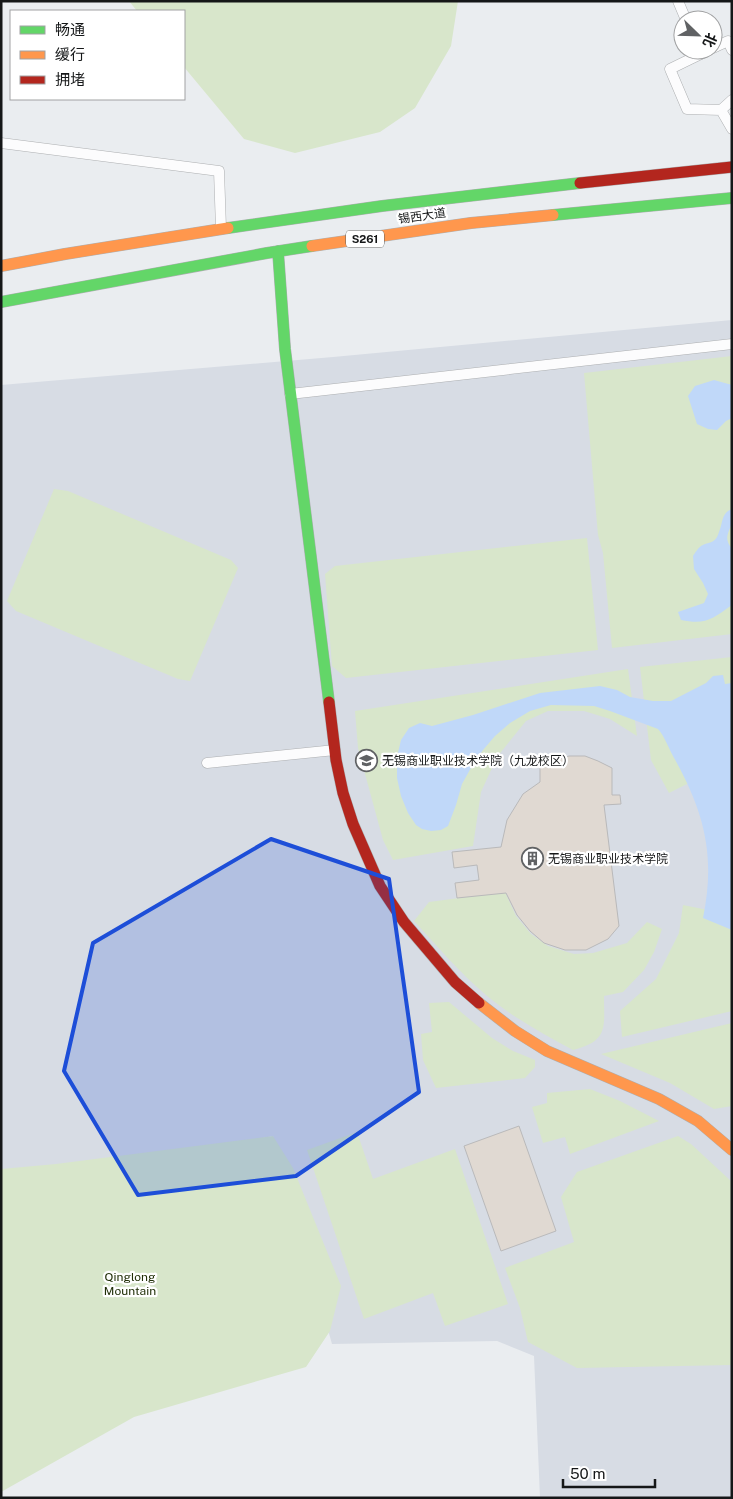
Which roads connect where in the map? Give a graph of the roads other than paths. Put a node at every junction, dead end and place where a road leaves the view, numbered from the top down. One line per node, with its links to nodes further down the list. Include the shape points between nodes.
1 (723, 43): 2 (street, via 728,41)
2 (732, 50)
3 (686, 60): 5 (street, via 670,68 687,110)
4 (732, 100): 5 (street)
5 (721, 110): 6 (street)
6 (732, 129)
7 (1, 143): 10 (street, via 219,171)
8 (732, 168): 10 (main road, 锡西大道, via 467,195)
9 (732, 198): 11 (main road, 锡西大道 / S261, via 471,223)
10 (221, 228): 12 (main road, 锡西大道)
11 (278, 251): 13 (main road, 锡西大道 / S261); 15 (main road)
12 (1, 266)
13 (1, 302)
14 (732, 344): 15 (street)
15 (290, 394): 16 (main road)
16 (335, 750): 17 (street); 18 (main road, via 353,824 380,886 404,922 455,982 514,1031 547,1051 660,1099 698,1121)
17 (208, 763)
18 (732, 1150)

